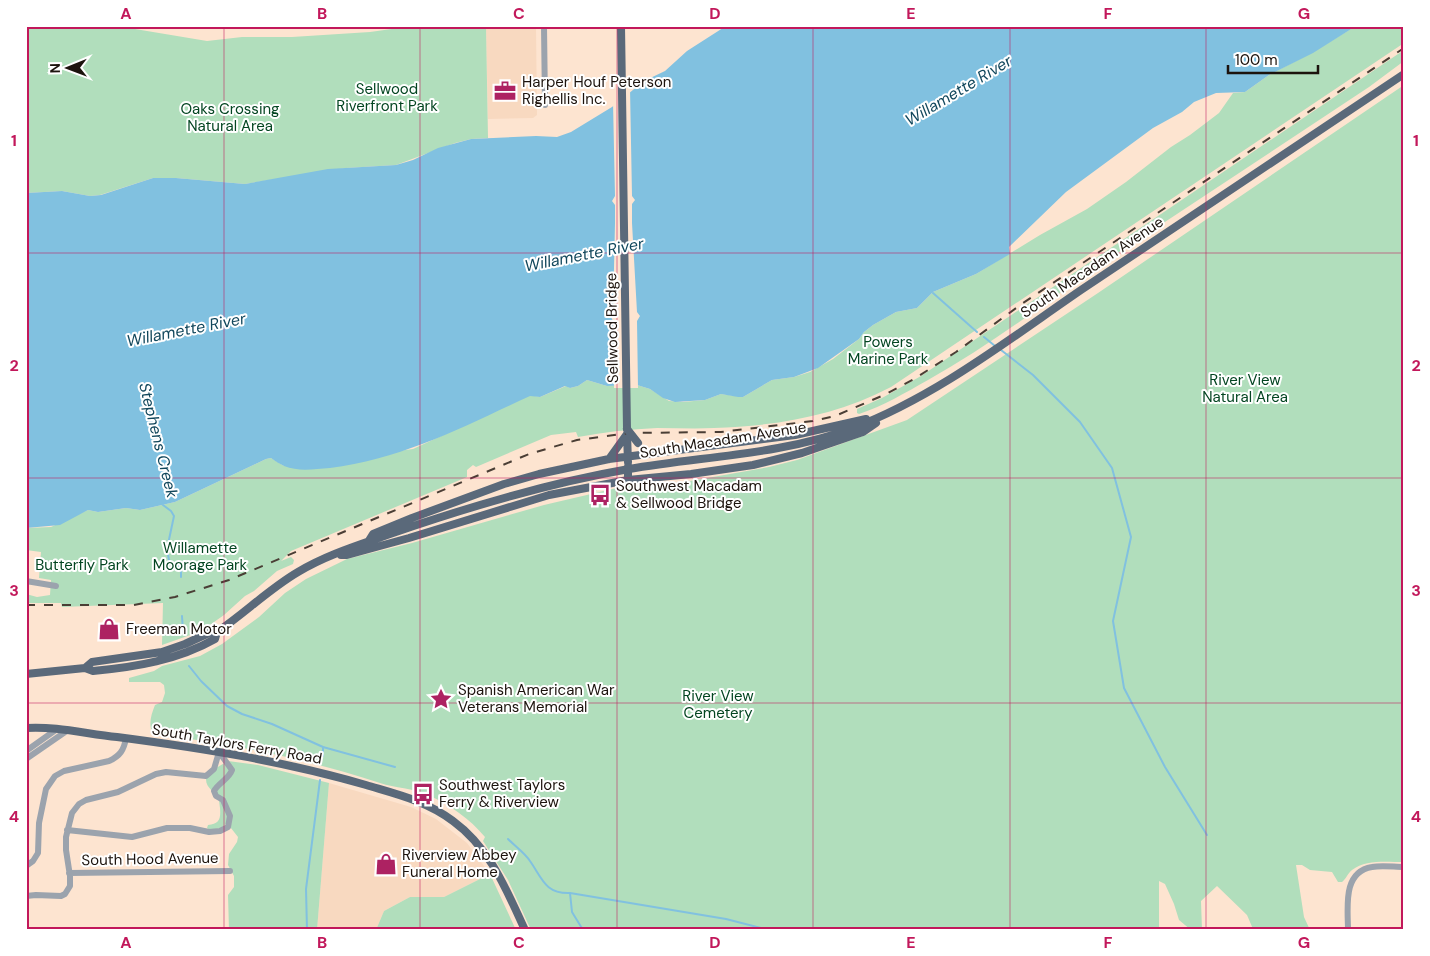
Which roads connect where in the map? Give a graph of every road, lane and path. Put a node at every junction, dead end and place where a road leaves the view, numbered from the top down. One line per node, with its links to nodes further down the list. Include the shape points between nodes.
1 (544, 26): 4 (street)
2 (620, 26): 6 (main road, Sellwood Bridge)
3 (1404, 74): 5 (main road, South Macadam Avenue, via 969,366)
4 (545, 105)
5 (885, 416): 7 (main road, via 815,431); 10 (main road, via 863,432 786,457 691,474); 11 (main road, South Macadam Avenue, via 810,441 582,477 484,504)
6 (627, 432): 7 (main road, bridge, via 642,448); 8 (main road, Sellwood Bridge); 9 (main road)
7 (655, 452): 8 (main road)
8 (628, 457): 9 (main road); 10 (main road, Sellwood Bridge, bridge)
9 (609, 459): 11 (main road, via 520,479 373,534)
10 (628, 479): 12 (main road, via 549,496 347,555)
11 (368, 542): 12 (main road, South Macadam Avenue)
12 (335, 555): 15 (main road, South Macadam Avenue, via 297,572)
13 (26, 582): 14 (street)
14 (56, 586)
15 (217, 632): 16 (main road, South Macadam Avenue); 17 (main road, South Macadam Avenue, via 216,639 205,645)
16 (167, 650): 17 (main road); 18 (main road, South Macadam Avenue, via 92,662)
17 (161, 660): 18 (main road, South Macadam Avenue, via 93,671)
18 (85, 668): 19 (main road, South Macadam Avenue)
19 (26, 674)
20 (26, 728): 21 (main road, South Taylors Ferry Road)
21 (57, 729): 22 (main road, South Taylors Ferry Road); 24 (street)
22 (68, 730): 23 (main road, South Taylors Ferry Road); 26 (street)
23 (126, 738): 25 (main road, South Taylors Ferry Road); 28 (street, via 124,748 116,758 57,774 50,781 39,823 38,854)
24 (26, 750)
25 (219, 752): 27 (street, via 214,769 206,776 162,773 112,794 82,802 74,809); 27 (street, via 232,771 214,792 223,800 230,816 228,827 209,832 167,828 132,837); 33 (main road, South Taylors Ferry Road, via 346,779 435,809 461,828 486,854)
26 (26, 759)
27 (67, 830): 31 (street)
28 (26, 866)
29 (1404, 867): 34 (street, via 1372,867 1356,876 1348,893)
30 (230, 871): 31 (street, South Hood Avenue)
31 (69, 873): 32 (street, via 70,886 65,894)
32 (26, 896)
33 (525, 930)
34 (1348, 930)

